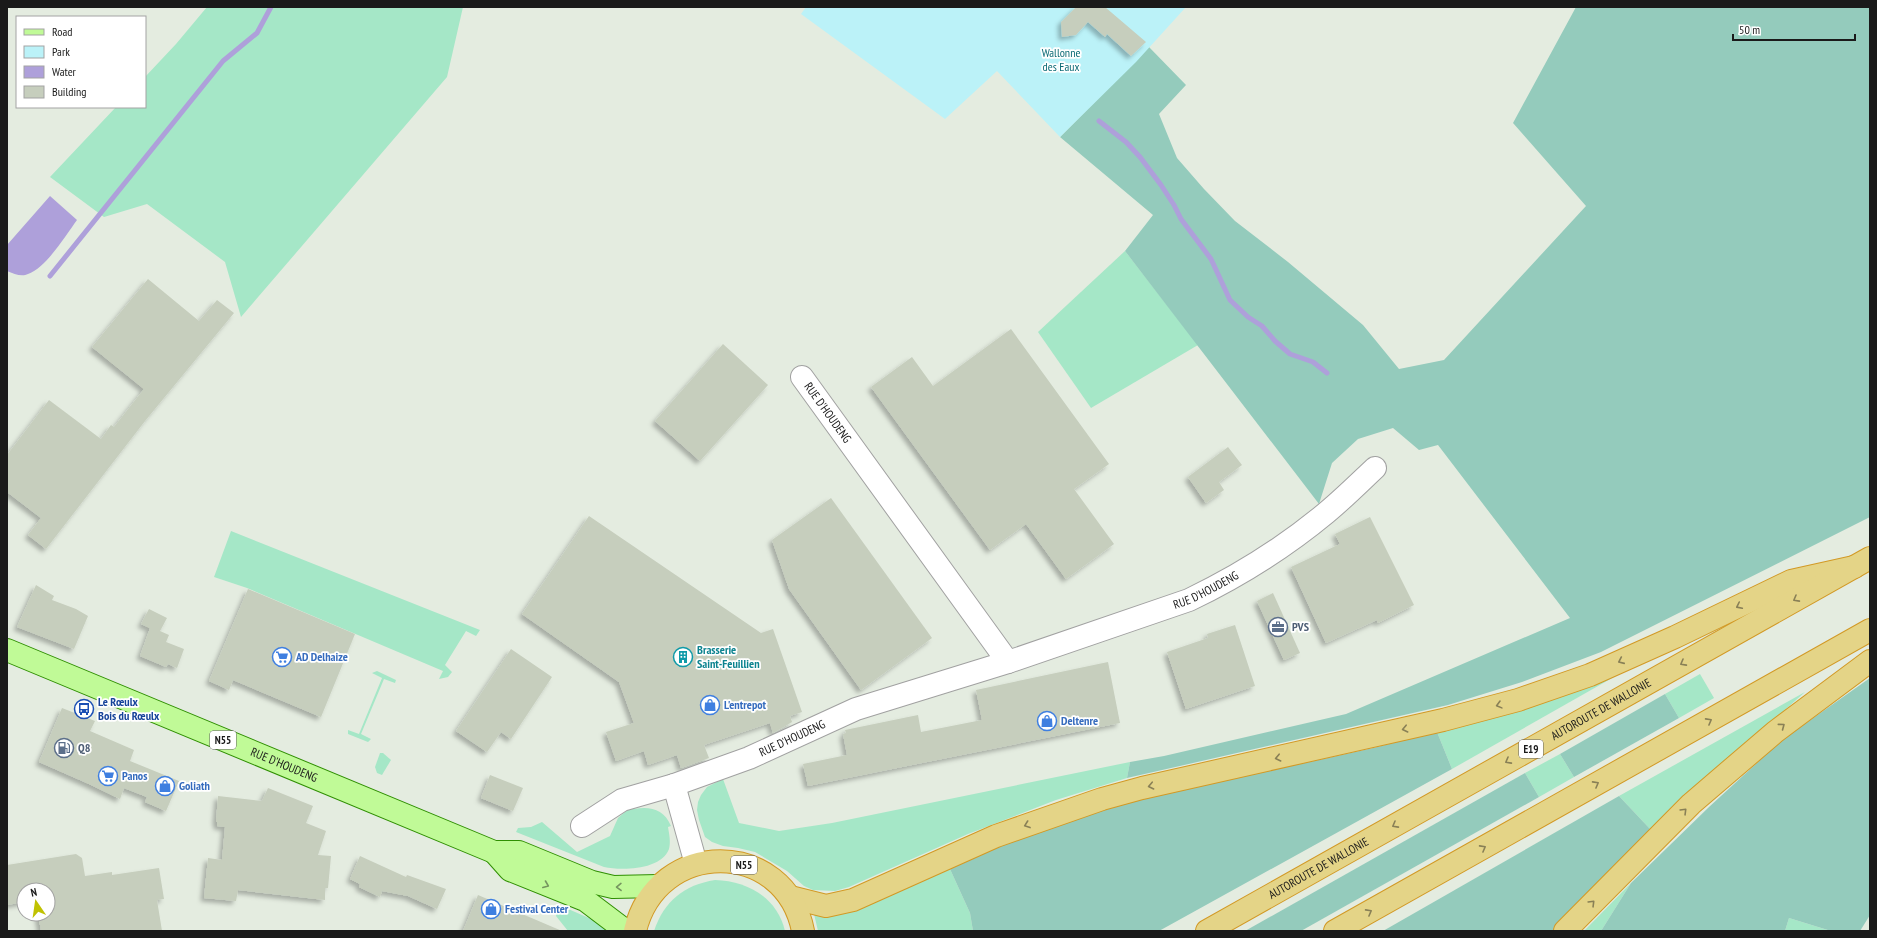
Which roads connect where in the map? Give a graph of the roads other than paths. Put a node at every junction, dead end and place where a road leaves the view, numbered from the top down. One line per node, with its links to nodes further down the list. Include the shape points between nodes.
1 (802, 377): 7 (street, RUE D'HOUDENG)
2 (1375, 468): 7 (street, RUE D'HOUDENG, via 1326,513 1272,552 1213,588 1164,610)
3 (1862, 562): 13 (highway, one-way to 13, via 1791,581 1597,672 1518,700 1443,720 1102,799 996,836 853,900 826,906); 17 (highway, AUTOROUTE DE WALLONIE / E19, one-way to 17)
4 (1870, 630): 18 (highway, one-way to 4)
5 (7, 650): 10 (main road, RUE D'HOUDENG / N55)
6 (1870, 661): 19 (highway, one-way to 6, via 1691,804 1775,732)
7 (1008, 662): 8 (street, RUE D'HOUDENG, via 856,709 765,751)
8 (674, 785): 9 (street, RUE D'HOUDENG, via 622,800); 11 (street)
9 (582, 826)
10 (494, 852): 12 (main road, RUE D'HOUDENG / N55, one-way to 10, via 613,887 592,882 519,852); 14 (main road, RUE D'HOUDENG / N55, one-way to 14, via 510,870 585,900)
11 (696, 864): 12 (highway, N55, via 675,872); 13 (highway, N55, via 717,861 744,865 776,881)
12 (658, 886): 15 (highway, N55, via 646,901)
13 (790, 897): 16 (highway, N55, via 801,918)
14 (626, 931)
15 (635, 931)
16 (804, 931)
17 (1207, 931)
18 (1336, 931)
19 (1565, 931)

